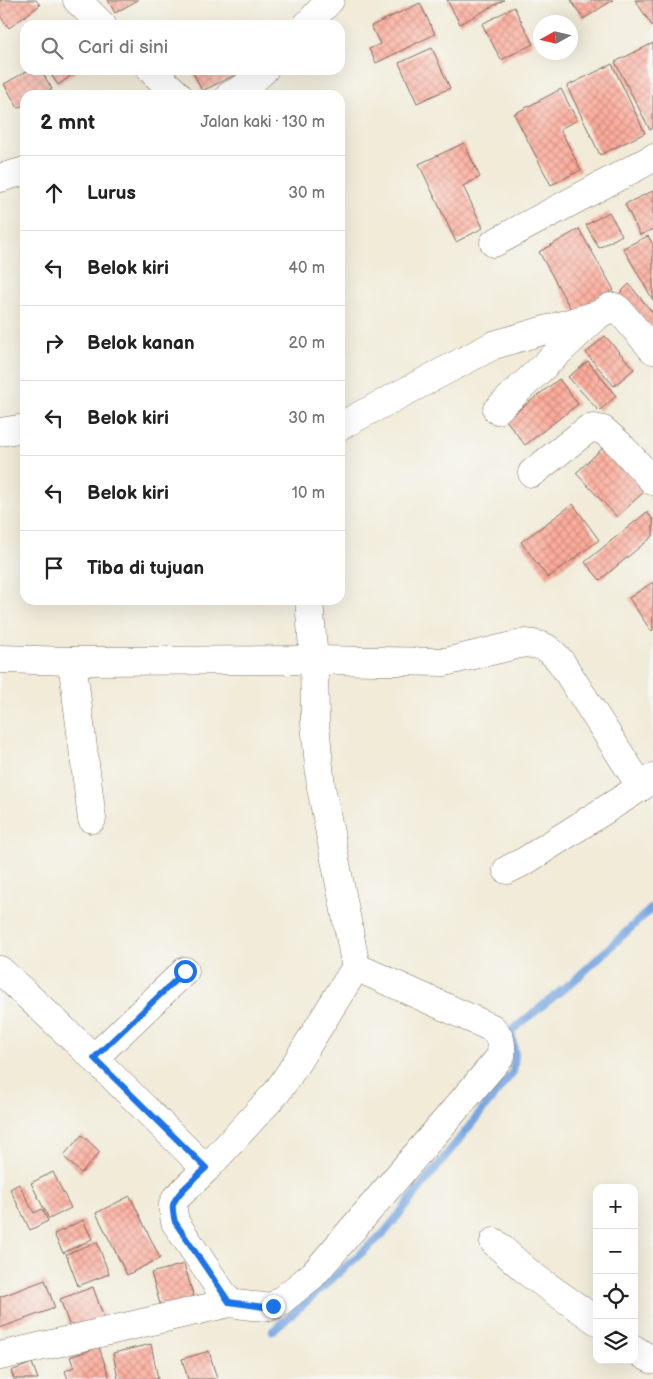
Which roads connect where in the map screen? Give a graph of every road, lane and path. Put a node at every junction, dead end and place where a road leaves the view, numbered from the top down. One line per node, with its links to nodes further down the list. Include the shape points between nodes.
1 (77, 0): 3 (street)
2 (330, 0): 4 (street)
3 (97, 20)
4 (312, 20)
5 (156, 75): 7 (street)
6 (258, 75): 8 (street)
7 (173, 90)
8 (240, 90)
9 (653, 158): 12 (street)
10 (20, 172): 11 (street)
11 (0, 178)
12 (494, 243)
13 (600, 314): 14 (street, via 615,306); 15 (street); 16 (street, via 494,345)
14 (653, 350)
15 (497, 410)
16 (345, 423)
17 (20, 429): 18 (street)
18 (0, 432)
19 (532, 473): 20 (street, via 588,429 594,428 603,430 619,444)
20 (653, 481)
21 (309, 605): 23 (street)
22 (0, 660): 24 (street)
23 (314, 660): 24 (street); 25 (street, via 445,662 525,643 538,644 549,649 561,662); 28 (street, via 321,787)
24 (72, 661): 26 (street)
25 (647, 783): 27 (street)
26 (92, 819)
27 (507, 870)
28 (356, 967): 32 (street, via 277,1092); 34 (street, via 492,1028 499,1035 501,1056 313,1275 273,1306)
29 (0, 970): 31 (street)
30 (185, 971): 31 (street)
31 (94, 1058): 32 (street)
32 (206, 1168): 34 (street, via 176,1198 173,1204 175,1222)
33 (494, 1242): 35 (street, via 530,1274)
34 (229, 1302): 37 (street)
35 (593, 1319)
36 (638, 1352): 38 (street)
37 (0, 1356)
38 (653, 1360)

